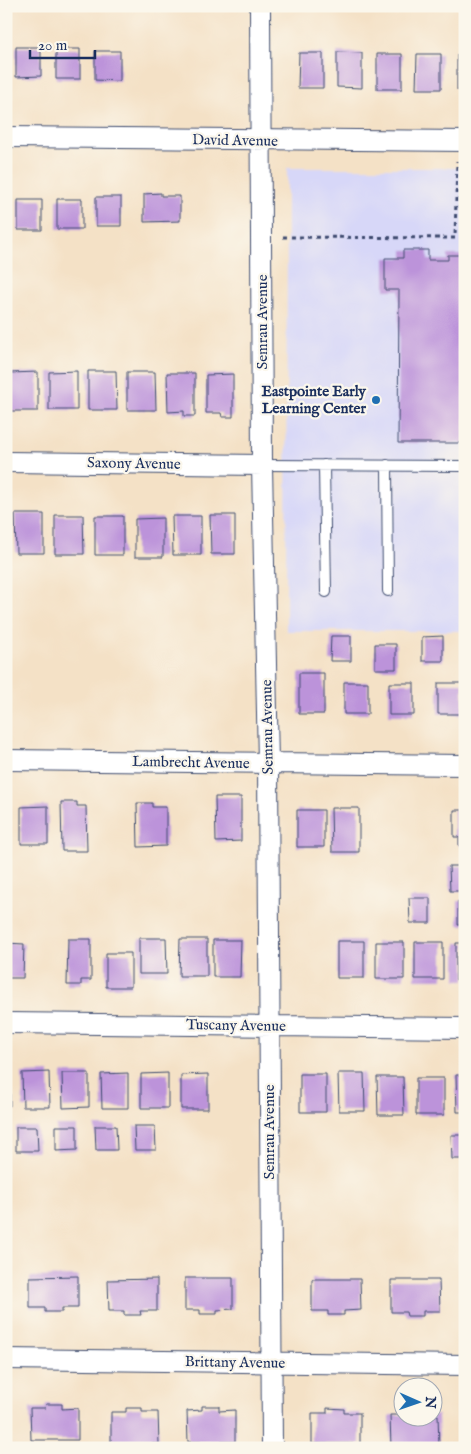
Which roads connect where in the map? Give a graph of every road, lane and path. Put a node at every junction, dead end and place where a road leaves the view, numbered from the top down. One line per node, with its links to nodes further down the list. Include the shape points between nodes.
1 (260, 6): 3 (street, Semrau Avenue)
2 (6, 137): 3 (street, David Avenue)
3 (261, 140): 4 (street, David Avenue); 8 (street, Semrau Avenue)
4 (465, 141)
5 (457, 161): 6 (path, via 456,238)
6 (283, 237)
7 (6, 462): 8 (street, Saxony Avenue)
8 (262, 464): 9 (lane); 15 (street, Semrau Avenue)
9 (324, 465): 10 (lane); 13 (lane)
10 (387, 465): 11 (lane); 12 (lane)
11 (465, 466)
12 (388, 591)
13 (326, 592)
14 (6, 760): 15 (street, Lambrecht Avenue)
15 (268, 763): 16 (street, Lambrecht Avenue); 18 (street, Semrau Avenue)
16 (465, 765)
17 (6, 1023): 18 (street, Tuscany Avenue)
18 (269, 1026): 19 (street, Tuscany Avenue); 21 (street, Semrau Avenue)
19 (465, 1028)
20 (6, 1359): 21 (street, Brittany Avenue)
21 (270, 1362): 22 (street, Brittany Avenue); 23 (street, Semrau Avenue)
22 (465, 1364)
23 (272, 1448)

